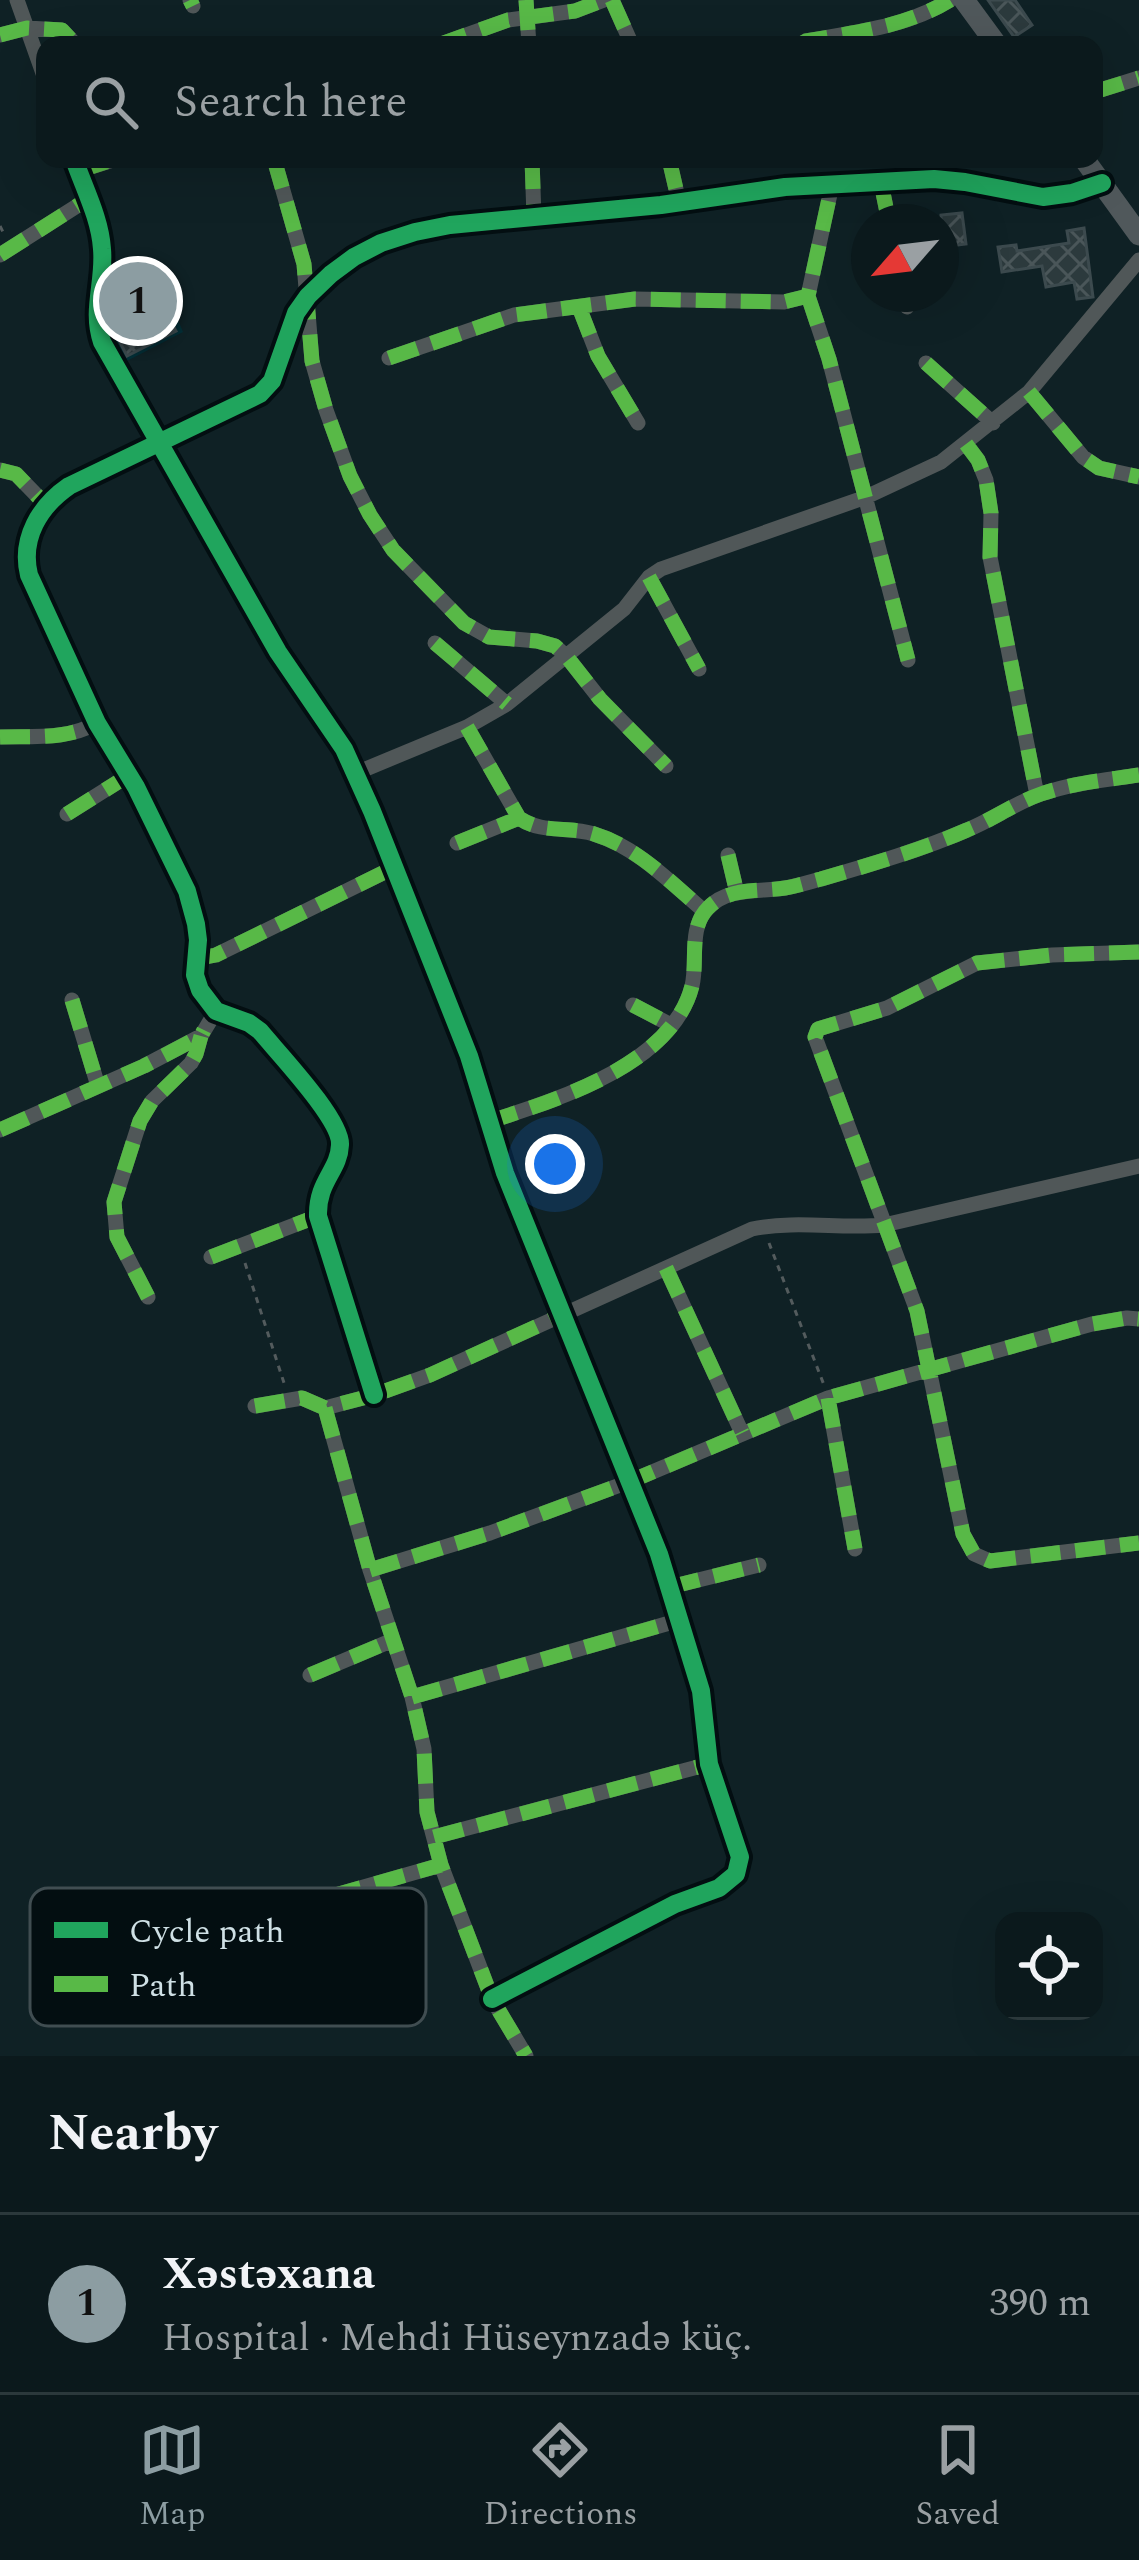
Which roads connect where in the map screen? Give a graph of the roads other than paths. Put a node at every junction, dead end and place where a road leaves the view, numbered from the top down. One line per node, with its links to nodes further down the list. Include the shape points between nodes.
1 (17, 0): 6 (street)
2 (608, 0): 5 (street, via 574,10); 10 (street)
3 (950, 0): 11 (street)
4 (964, 0): 12 (street)
5 (527, 9): 9 (street)
6 (27, 28): 7 (street); 8 (street); 13 (street)
7 (0, 35)
8 (67, 36)
9 (464, 36)
10 (627, 36)
11 (881, 36)
12 (990, 36)
13 (36, 54)
14 (1139, 78): 15 (street)
15 (1103, 89)
16 (77, 168): 24 (street)
17 (277, 168): 31 (street)
18 (532, 168): 27 (street)
19 (671, 168): 25 (street)
20 (1091, 168): 22 (street)
21 (881, 183): 22 (street, via 965,182 1043,197); 23 (street); 26 (street)
22 (1102, 183): 28 (street)
23 (832, 185): 25 (street); 32 (street)
24 (88, 199): 29 (street); 39 (street, via 102,247 98,329)
25 (680, 202): 27 (street)
26 (885, 204)
27 (534, 217): 31 (street, via 381,243)
28 (1139, 235)
29 (0, 255)
30 (1139, 260): 36 (street)
31 (308, 296): 39 (street, via 260,394); 47 (street, via 312,361 326,410 350,476 393,550 464,623 489,637 555,646)
32 (808, 296): 33 (street); 43 (street)
33 (579, 307): 34 (street, via 514,315); 37 (street)
34 (389, 358)
35 (926, 363): 38 (street)
36 (1028, 392): 38 (street); 42 (street, via 1083,457)
37 (638, 423)
38 (993, 423): 40 (street)
39 (158, 442): 44 (street); 55 (street)
40 (966, 444): 43 (street); 58 (street, via 986,480 990,557)
41 (0, 470): 44 (street)
42 (1139, 477)
43 (866, 497): 45 (street); 48 (street)
44 (45, 505): 51 (street, via 25,559)
45 (649, 577): 47 (street); 49 (street)
46 (435, 643): 50 (street)
47 (567, 657): 50 (street); 54 (street)
48 (908, 660)
49 (699, 669)
50 (507, 704): 52 (street)
51 (97, 723): 53 (street, via 69,734); 56 (street)
52 (466, 727): 55 (street); 60 (street)
53 (1, 734)
54 (666, 766)
55 (356, 773): 63 (street)
56 (129, 775): 59 (street); 67 (street, via 187,891)
57 (1139, 775): 58 (street)
58 (1036, 795): 64 (street, via 893,856 786,888)
59 (67, 814)
60 (519, 818): 61 (street); 65 (street, via 532,827 593,833 633,851)
61 (458, 843)
62 (728, 855): 64 (street)
63 (395, 867): 67 (street); 74 (street)
64 (737, 893): 65 (street)
65 (704, 911): 71 (street, via 693,983)
66 (1139, 952): 78 (street, via 977,963 886,1008 818,1029)
67 (195, 959): 70 (street, via 200,990)
68 (72, 1000): 73 (street)
69 (633, 1005): 71 (street)
70 (216, 1011): 72 (street); 77 (street, via 260,1031 339,1132)
71 (671, 1025): 74 (street, via 635,1061)
72 (201, 1036): 73 (street); 81 (street, via 191,1063 140,1121 114,1202 117,1237)
73 (98, 1086): 75 (street)
74 (488, 1122): 82 (street)
75 (0, 1130)
76 (1139, 1166): 78 (street)
77 (318, 1216): 79 (street); 85 (street)
78 (884, 1226): 80 (street, via 765,1226); 84 (street)
79 (211, 1257)
80 (666, 1268): 82 (street); 89 (street)
81 (148, 1297)
82 (564, 1314): 85 (street); 90 (street)
83 (1139, 1319): 84 (street)
84 (931, 1368): 86 (street); 91 (street, via 963,1534 974,1554 990,1561)
85 (374, 1395): 88 (street)
86 (828, 1398): 89 (street); 92 (street)
87 (255, 1406): 88 (street, via 302,1398)
88 (325, 1408): 94 (street)
89 (742, 1432): 90 (street)
90 (631, 1481): 94 (street); 95 (street)
91 (1139, 1543)
92 (855, 1549)
93 (759, 1565): 95 (street)
94 (370, 1570): 97 (street)
95 (670, 1588): 96 (street)
96 (680, 1620): 99 (street); 100 (street, via 701,1691)
97 (393, 1640): 98 (street); 99 (street)
98 (310, 1676)
99 (412, 1697): 101 (street)
100 (710, 1764): 101 (street); 104 (street, via 740,1857 736,1874)
101 (434, 1837): 102 (street)
102 (441, 1865): 103 (street); 104 (street)
103 (360, 1888)
104 (492, 1999): 105 (street)
105 (526, 2056)

